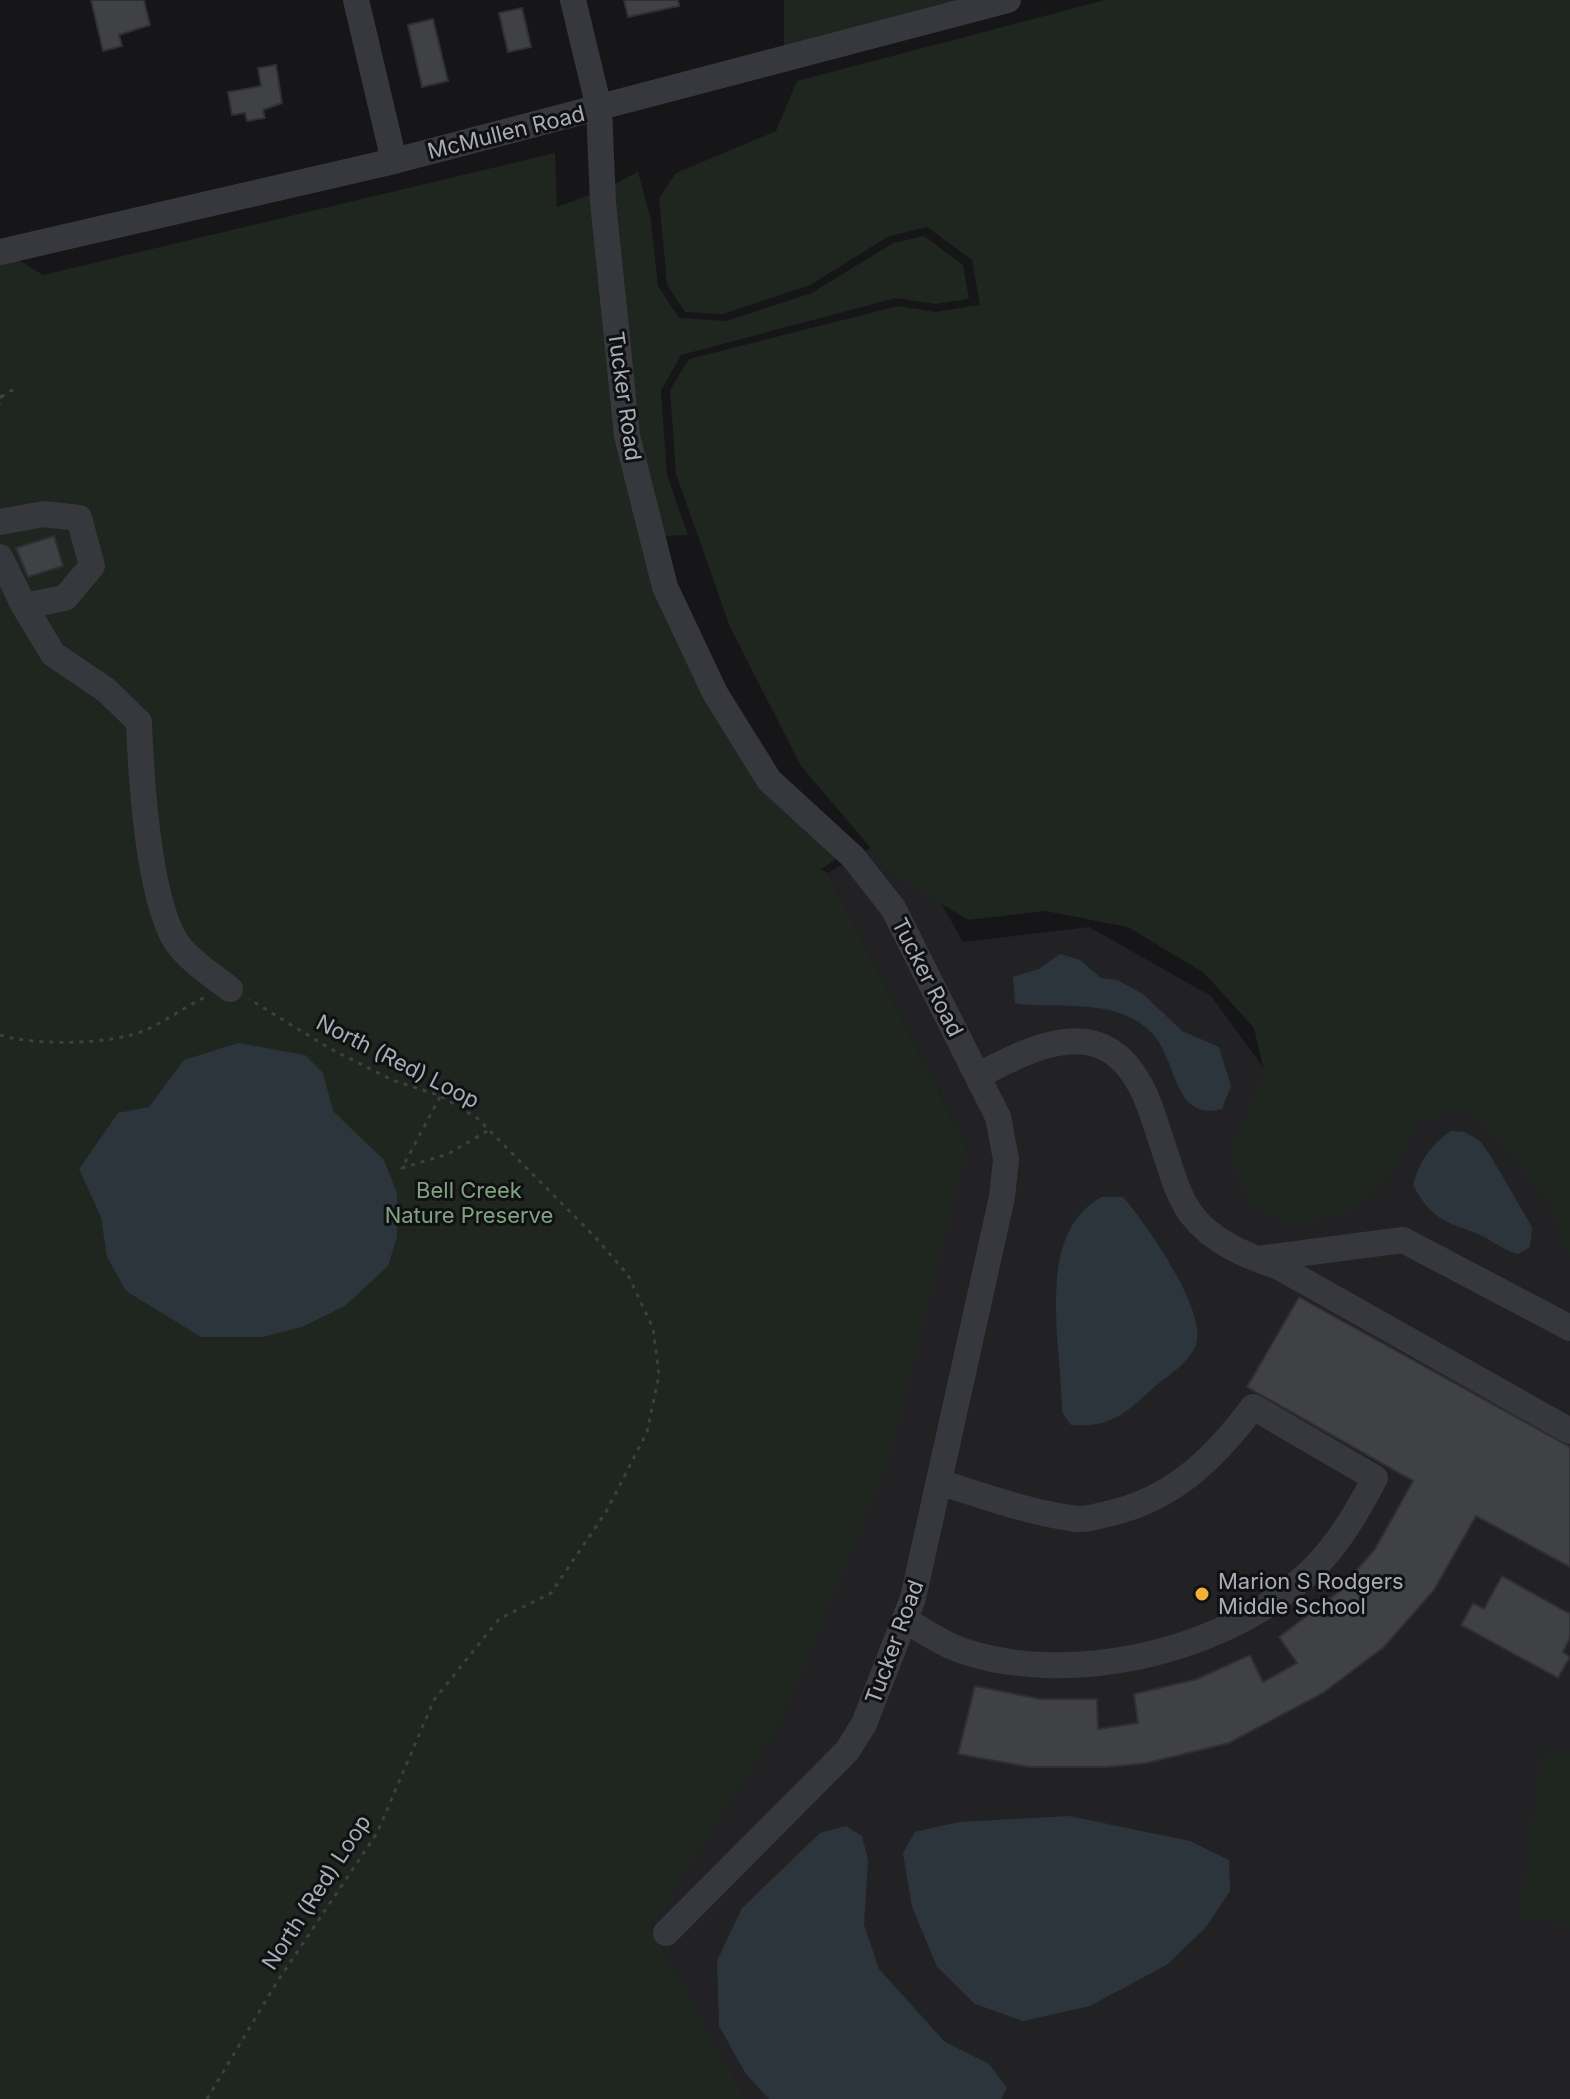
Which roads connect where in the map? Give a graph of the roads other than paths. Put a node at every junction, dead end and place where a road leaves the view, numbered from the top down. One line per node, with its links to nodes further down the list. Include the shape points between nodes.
1 (356, 0): 5 (street)
2 (573, 0): 4 (street, Tucker Road)
3 (1008, 0): 4 (street, McMullen Road)
4 (599, 108): 5 (street, McMullen Road); 11 (street, Tucker Road, via 603,202 627,436 665,587 715,693 769,780 853,857 893,908)
5 (394, 161): 6 (street, McMullen Road)
6 (0, 252)
7 (0, 522): 9 (street, via 44,514 79,518 92,566 65,598)
8 (0, 557): 9 (street)
9 (24, 606): 10 (street, via 53,654 106,690 139,722 141,785 159,898 175,941)
10 (230, 989)
11 (979, 1075): 12 (street, via 1071,1039 1111,1052 1141,1085 1191,1213 1221,1242); 15 (street, Tucker Road, via 1001,1127 1005,1179)
12 (1255, 1259): 13 (street, via 1403,1240); 14 (street, via 1279,1267)
13 (1570, 1328)
14 (1570, 1431)
15 (939, 1482): 16 (street, Tucker Road); 16 (street, via 1081,1520 1139,1507 1181,1484 1224,1446 1253,1407 1375,1478 1350,1526 1296,1585 1231,1626 1145,1657 1051,1666 965,1652)
16 (906, 1621): 17 (street, Tucker Road, via 864,1724 847,1751)
17 (666, 1933)

